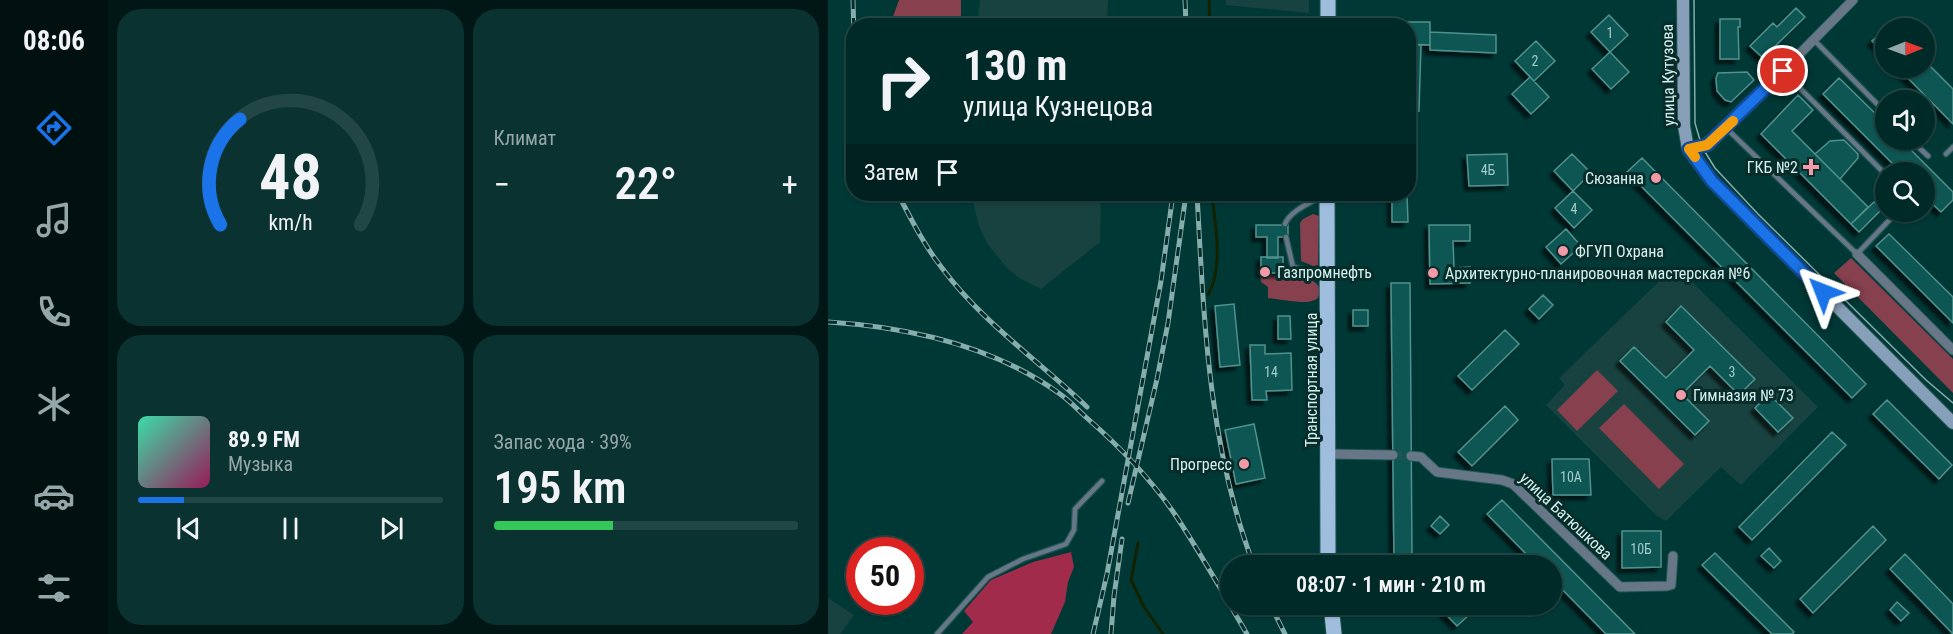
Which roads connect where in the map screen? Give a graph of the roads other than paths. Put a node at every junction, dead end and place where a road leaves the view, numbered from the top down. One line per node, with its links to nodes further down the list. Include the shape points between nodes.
1 (1328, 0): 4 (main road)
2 (1683, 0): 10 (main road, улица Кутузова, via 1683,104)
3 (1852, 0): 5 (street)
4 (1328, 18)
5 (1814, 40): 6 (street); 7 (lane)
6 (1783, 71): 8 (street); 14 (lane)
7 (1875, 102)
8 (1726, 128): 10 (street, via 1707,145); 20 (lane)
9 (1953, 147): 12 (lane)
10 (1689, 149): 23 (main road, via 1712,181)
11 (1922, 150): 13 (lane)
12 (1946, 154)
13 (1928, 156)
14 (1875, 164)
15 (1315, 201): 18 (lane, via 1294,213)
16 (1327, 201): 21 (main road, Транспортная улица)
17 (1887, 222): 20 (lane)
18 (1285, 224)
19 (1286, 237): 21 (lane, via 1293,267)
20 (1857, 254): 22 (street)
21 (1329, 277): 24 (main road, Транспортная улица)
22 (1953, 350)
23 (1953, 423)
24 (1329, 454): 25 (street); 28 (main road, Транспортная улица)
25 (1394, 455)
26 (1412, 456): 29 (street, улица Батюшкова, via 1421,457 1437,472 1513,484 1620,587 1671,585)
27 (1102, 481): 31 (lane, via 1075,508 1074,530 1066,544 988,578)
28 (1328, 555)
29 (1673, 556)
30 (1332, 615): 32 (main road)
31 (937, 634)
32 (1334, 634)

